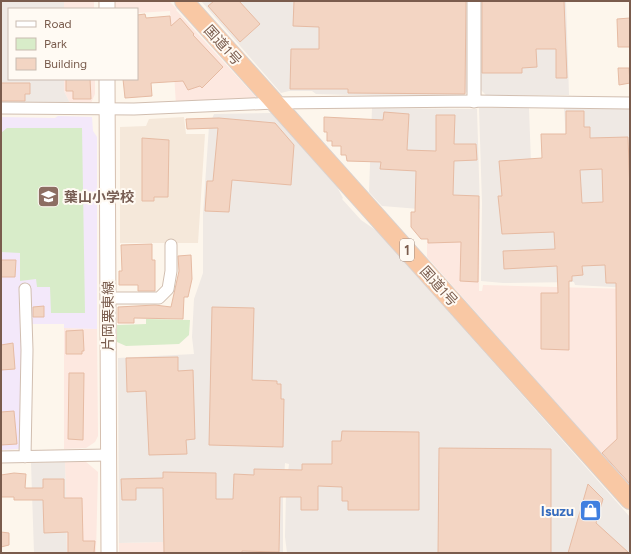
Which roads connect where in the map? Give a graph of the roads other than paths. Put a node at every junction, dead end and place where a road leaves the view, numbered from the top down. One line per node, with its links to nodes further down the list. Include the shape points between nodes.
1 (184, 1): 5 (highway, 国道1号 / 1)
2 (474, 1): 4 (street)
3 (107, 80): 8 (main road, 片岡栗東線)
4 (474, 101): 5 (street); 6 (street)
5 (275, 103): 8 (street); 15 (highway, 国道1号 / 1)
6 (630, 103)
7 (1, 108): 8 (street)
8 (107, 110): 11 (main road, 片岡栗東線)
9 (172, 245): 11 (street, via 168,289 159,298)
10 (25, 289): 14 (street)
11 (108, 298): 12 (main road, 片岡栗東線)
12 (108, 455): 14 (street); 16 (main road, 片岡栗東線)
13 (1, 457): 14 (street)
14 (25, 457)
15 (630, 500)
16 (109, 553)

